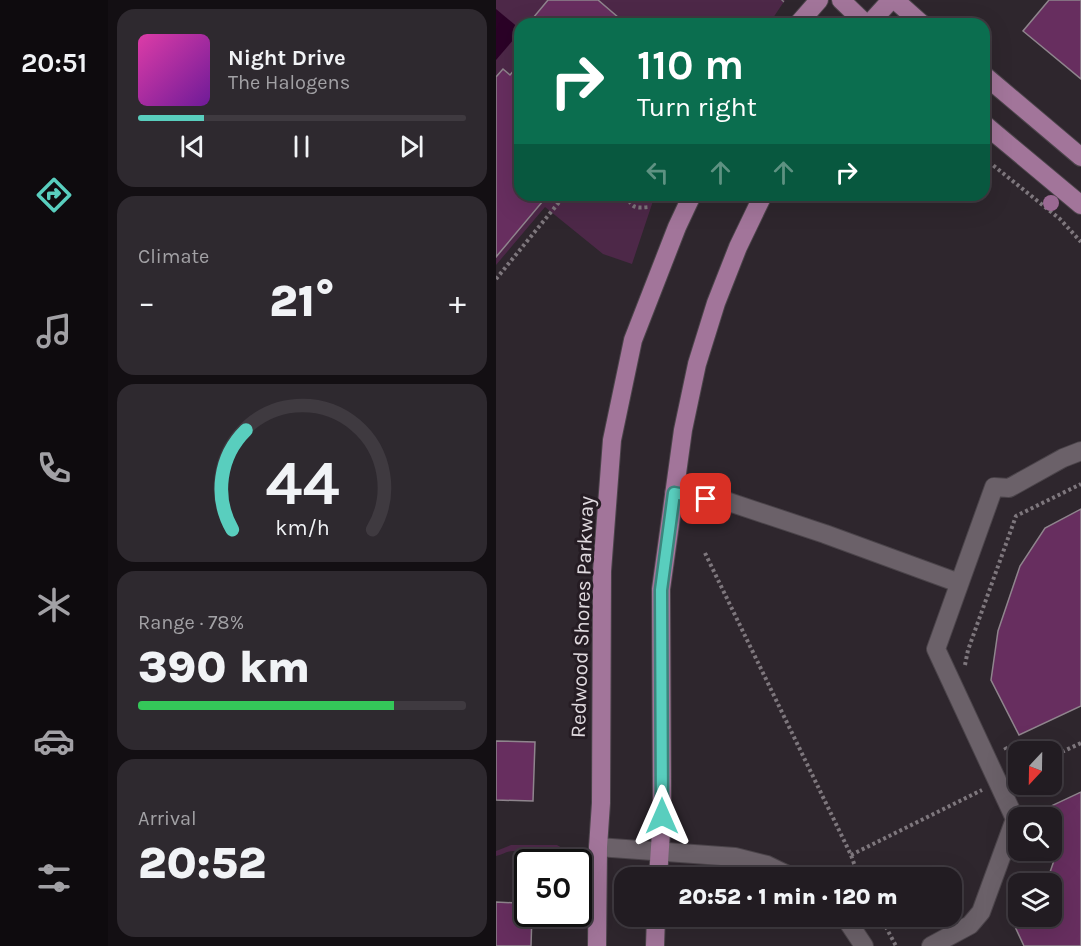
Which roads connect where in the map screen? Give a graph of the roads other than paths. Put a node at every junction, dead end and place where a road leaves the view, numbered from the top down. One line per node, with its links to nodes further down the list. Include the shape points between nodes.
1 (818, 0): 4 (main road)
2 (841, 0): 5 (main road)
3 (893, 0): 6 (main road); 7 (main road)
4 (803, 18)
5 (860, 18)
6 (874, 18)
7 (915, 18)
8 (990, 80): 10 (main road)
9 (990, 129): 13 (main road)
10 (1081, 157)
11 (689, 201): 17 (main road, Redwood Shores Parkway, via 633,340 613,440 602,571)
12 (760, 201): 15 (main road, via 716,303 697,364)
13 (1081, 205)
14 (1081, 451): 16 (lane, via 1009,488 994,487)
15 (674, 493): 16 (lane, via 726,501); 18 (main road, via 661,590)
16 (959, 583): 26 (lane, via 936,649 1015,819 981,912 970,925)
17 (598, 846): 18 (lane); 23 (main road, Redwood Shores Parkway)
18 (661, 851): 19 (main road); 20 (lane, via 735,857)
19 (659, 867)
20 (771, 867)
21 (656, 927): 24 (main road)
22 (851, 927): 25 (lane)
23 (597, 946)
24 (655, 946)
25 (864, 946)
26 (931, 946)

